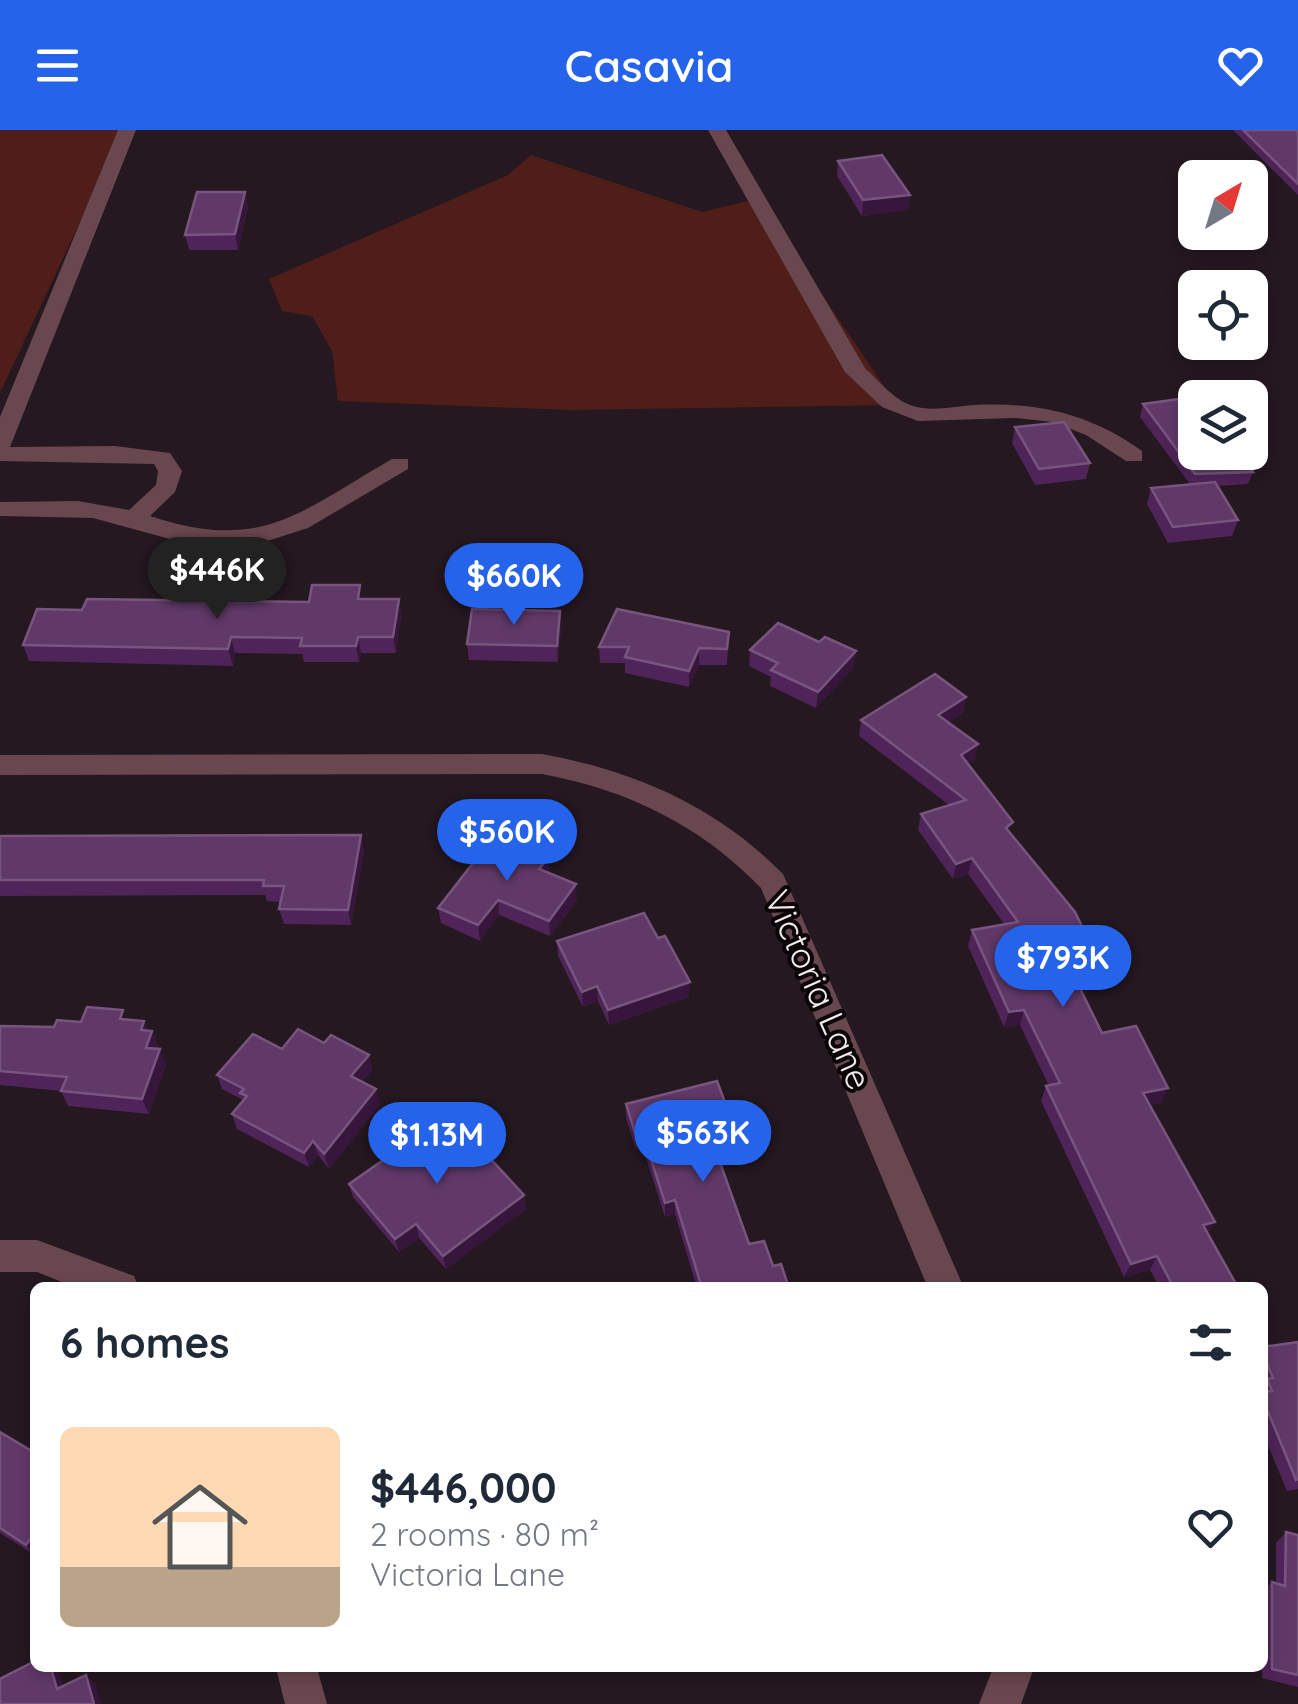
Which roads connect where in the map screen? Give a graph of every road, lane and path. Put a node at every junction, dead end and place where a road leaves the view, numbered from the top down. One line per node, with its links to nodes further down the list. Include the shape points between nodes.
1 (127, 130): 3 (street)
2 (717, 130): 5 (street, via 856,372 886,398 911,414 1055,413 1102,431)
3 (0, 445)
4 (0, 454): 8 (street, via 162,458 170,471 167,488)
5 (1134, 456)
6 (400, 464): 8 (street, via 264,536 202,540)
7 (0, 509): 8 (street)
8 (132, 520)
9 (0, 764): 12 (street, Victoria Lane, via 542,764 588,770 668,803 729,841 773,882)
10 (0, 1256): 11 (street, via 37,1256)
11 (105, 1282)
12 (943, 1282)
13 (297, 1672): 15 (street)
14 (1012, 1672): 16 (street)
15 (306, 1704)
16 (1000, 1704)

